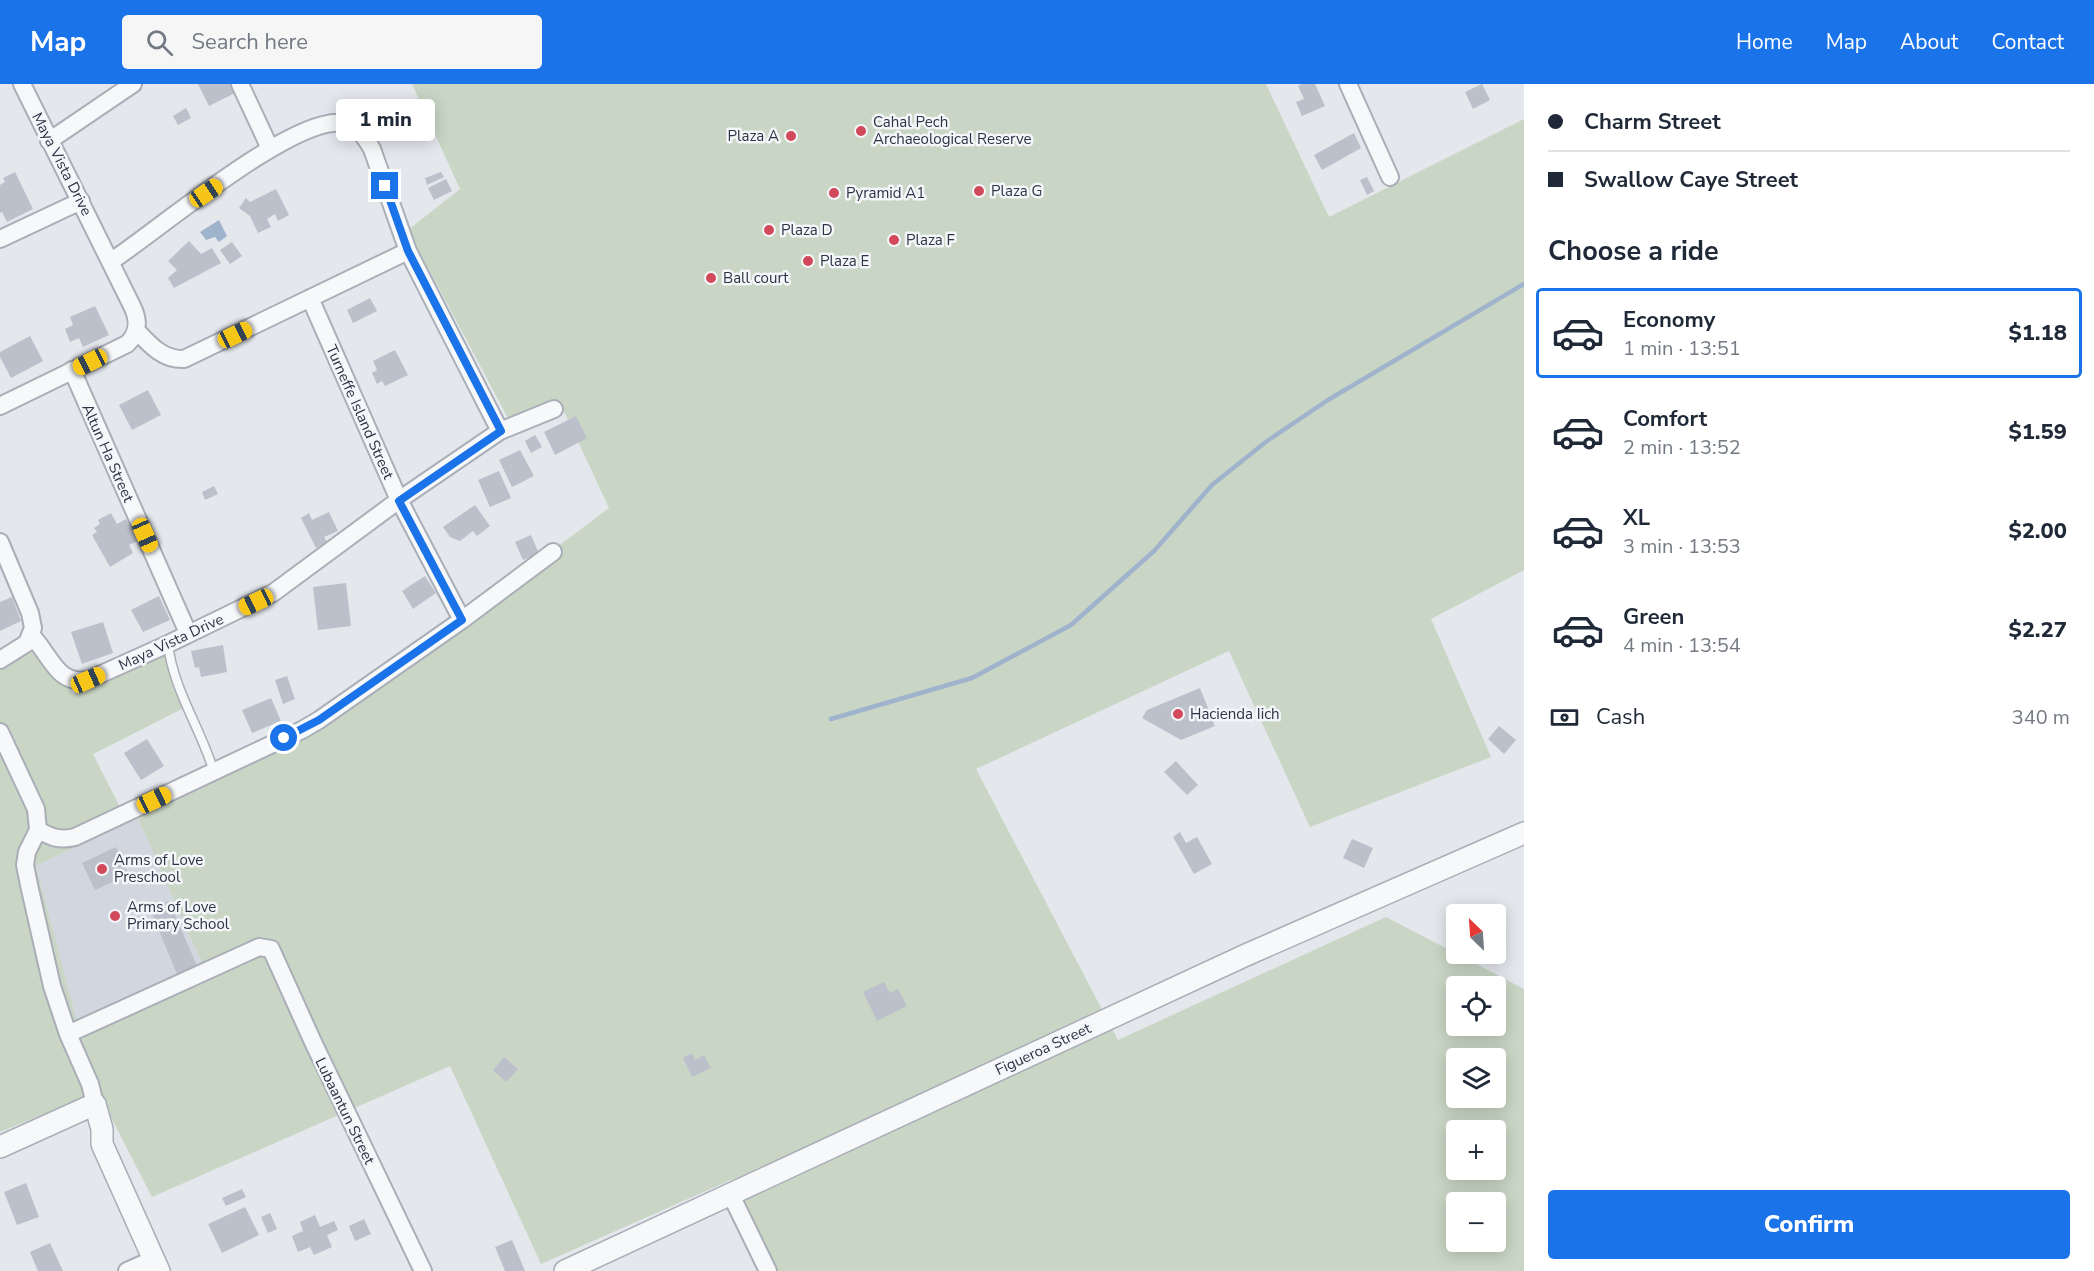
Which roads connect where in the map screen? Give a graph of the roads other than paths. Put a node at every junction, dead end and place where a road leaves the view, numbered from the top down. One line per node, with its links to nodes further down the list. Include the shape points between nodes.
1 (22, 84): 5 (street, Maya Vista Drive)
2 (133, 84): 5 (street)
3 (240, 84): 6 (street)
4 (1348, 84): 7 (street)
5 (49, 141): 8 (street, Maya Vista Drive)
6 (268, 150): 10 (street, via 327,123 355,128 372,149); 11 (street)
7 (1390, 177)
8 (81, 201): 9 (street); 11 (street, Maya Vista Drive)
9 (0, 239)
10 (408, 251): 12 (street); 17 (street)
11 (110, 262): 13 (street, Maya Vista Drive, via 136,314)
12 (310, 298): 13 (street, via 184,359 164,356); 18 (street, Turneffe Island Street)
13 (136, 330): 14 (street, via 127,344)
14 (72, 370): 15 (street); 22 (street, Altun Ha Street)
15 (0, 406)
16 (554, 409): 17 (street, Maya Vista Drive)
17 (501, 431): 18 (street, Maya Vista Drive)
18 (399, 501): 21 (street, Turneffe Island Street); 22 (street, Maya Vista Drive, via 273,593)
19 (0, 542): 23 (street, Maya Vista Drive, via 33,620)
20 (553, 552): 21 (street)
21 (462, 620): 27 (street, via 319,720)
22 (188, 633): 24 (street, Maya Vista Drive)
23 (31, 635): 24 (street, Maya Vista Drive, via 62,676 78,682); 25 (street, via 20,649)
24 (168, 644): 27 (lane, via 170,664)
25 (0, 660)
26 (0, 732): 28 (street, via 31,796)
27 (214, 772): 28 (street, via 75,837 63,840)
28 (38, 830): 30 (street, via 25,865 52,986)
29 (1524, 833): 34 (street, Figueroa Street, via 1246,955)
30 (68, 1034): 31 (street); 38 (street, Lubaantun Street, via 259,947 271,949)
31 (95, 1104): 32 (street); 33 (street)
32 (102, 1129): 35 (street, via 102,1144); 37 (street, via 116,1142)
33 (0, 1147)
34 (730, 1193): 39 (street, Figueroa Street); 40 (street)
35 (157, 1265): 36 (street)
36 (127, 1271)
37 (174, 1271)
38 (423, 1271)
39 (565, 1271)
40 (768, 1271)

